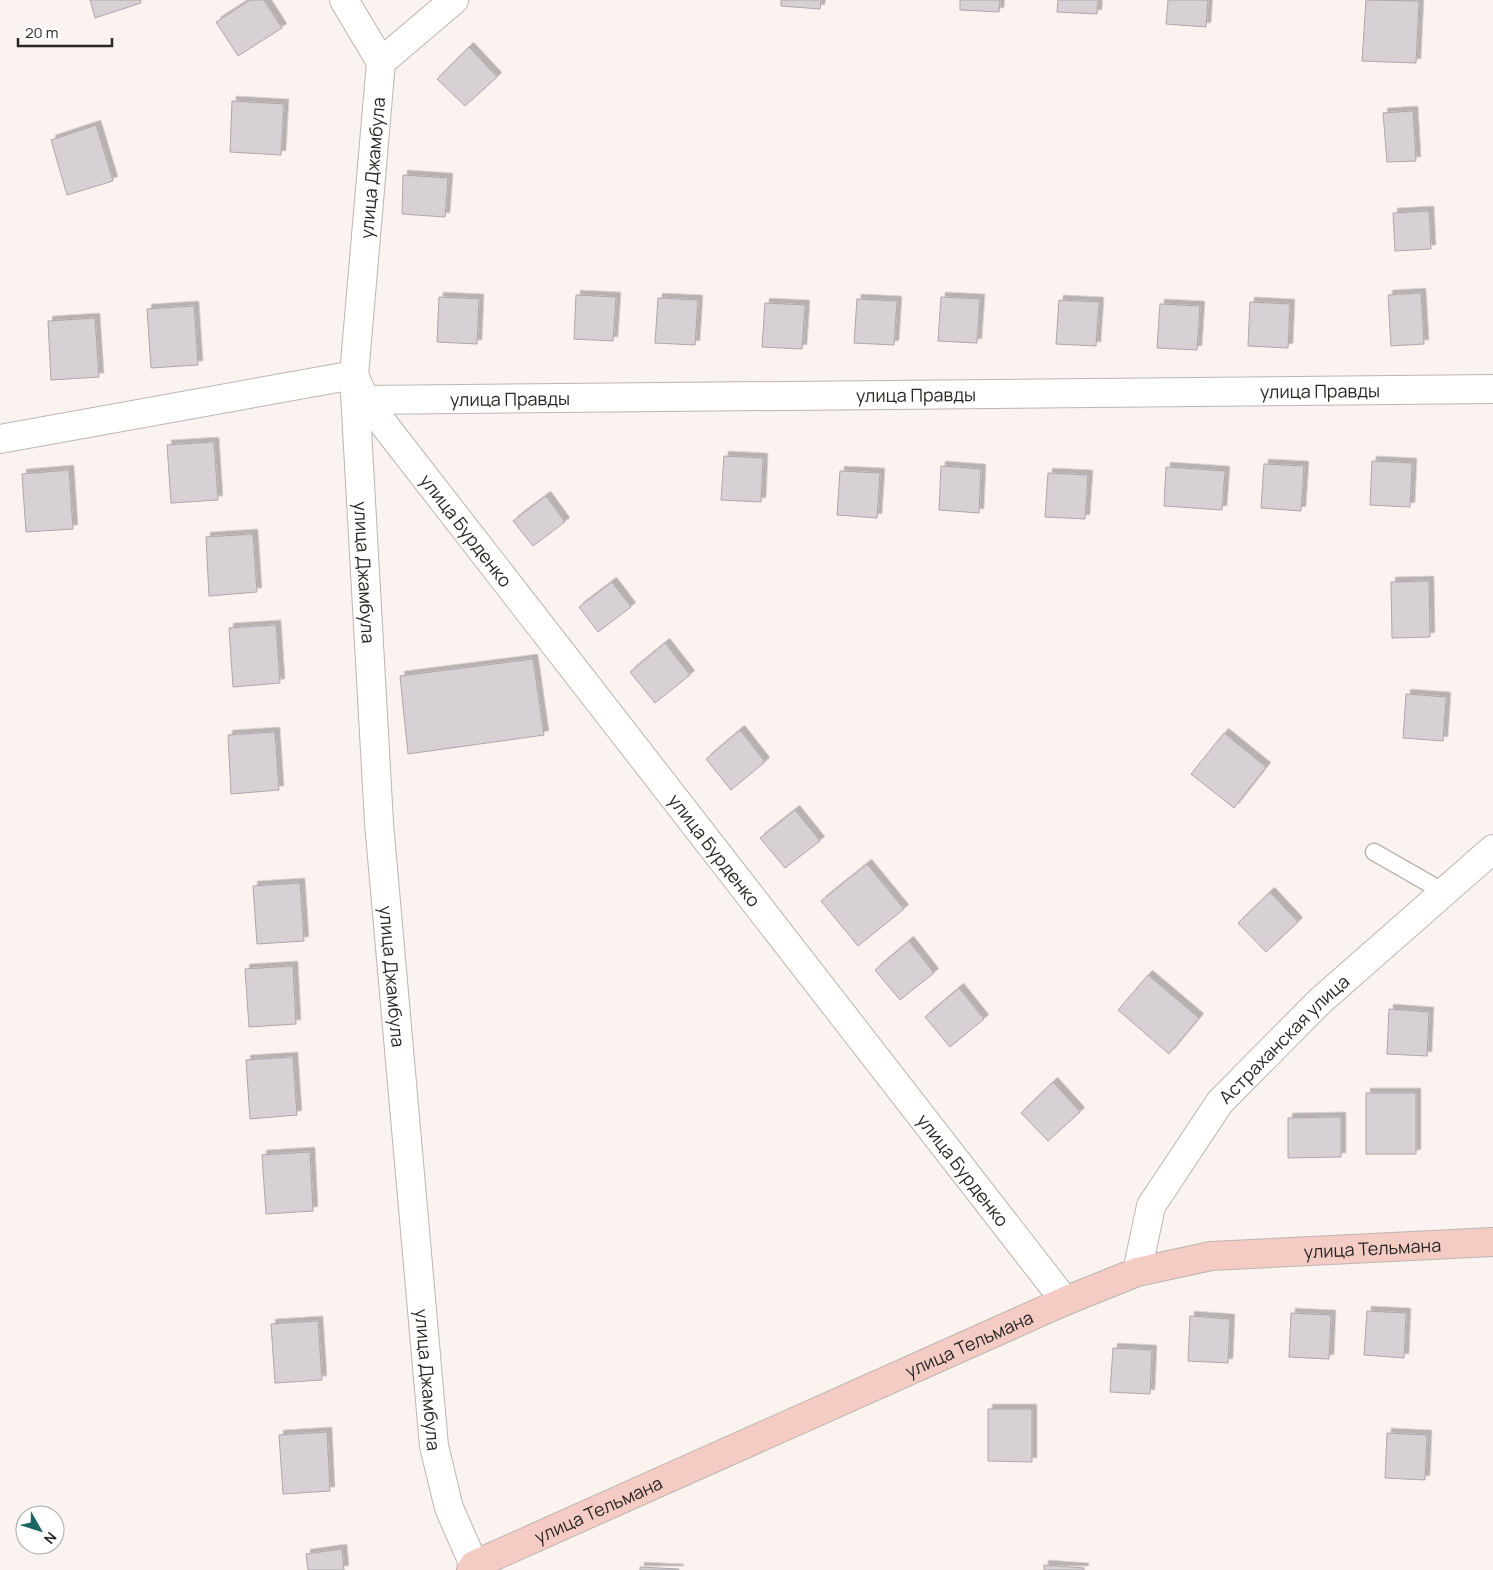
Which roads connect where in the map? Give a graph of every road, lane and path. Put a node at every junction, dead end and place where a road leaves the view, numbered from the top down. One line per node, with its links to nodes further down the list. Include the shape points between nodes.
1 (344, 0): 3 (street)
2 (454, 0): 3 (street)
3 (381, 62): 4 (street, улица Джамбула)
4 (354, 375): 6 (street); 7 (street); 14 (street, улица Джамбула, via 380,823 434,1446 449,1508)
5 (1493, 389): 6 (street, улица Правды)
6 (365, 400): 13 (street, улица Бурденко)
7 (0, 439)
8 (1493, 849): 10 (street, Астраханская улица)
9 (1374, 852): 10 (lane)
10 (1444, 892): 12 (street, Астраханская улица, via 1319,1002 1220,1102 1151,1206)
11 (1493, 1242): 12 (main road, улица Тельмана, via 1211,1256)
12 (1137, 1272): 13 (main road, улица Тельмана)
13 (1065, 1301): 14 (main road, улица Тельмана)
14 (473, 1567)

